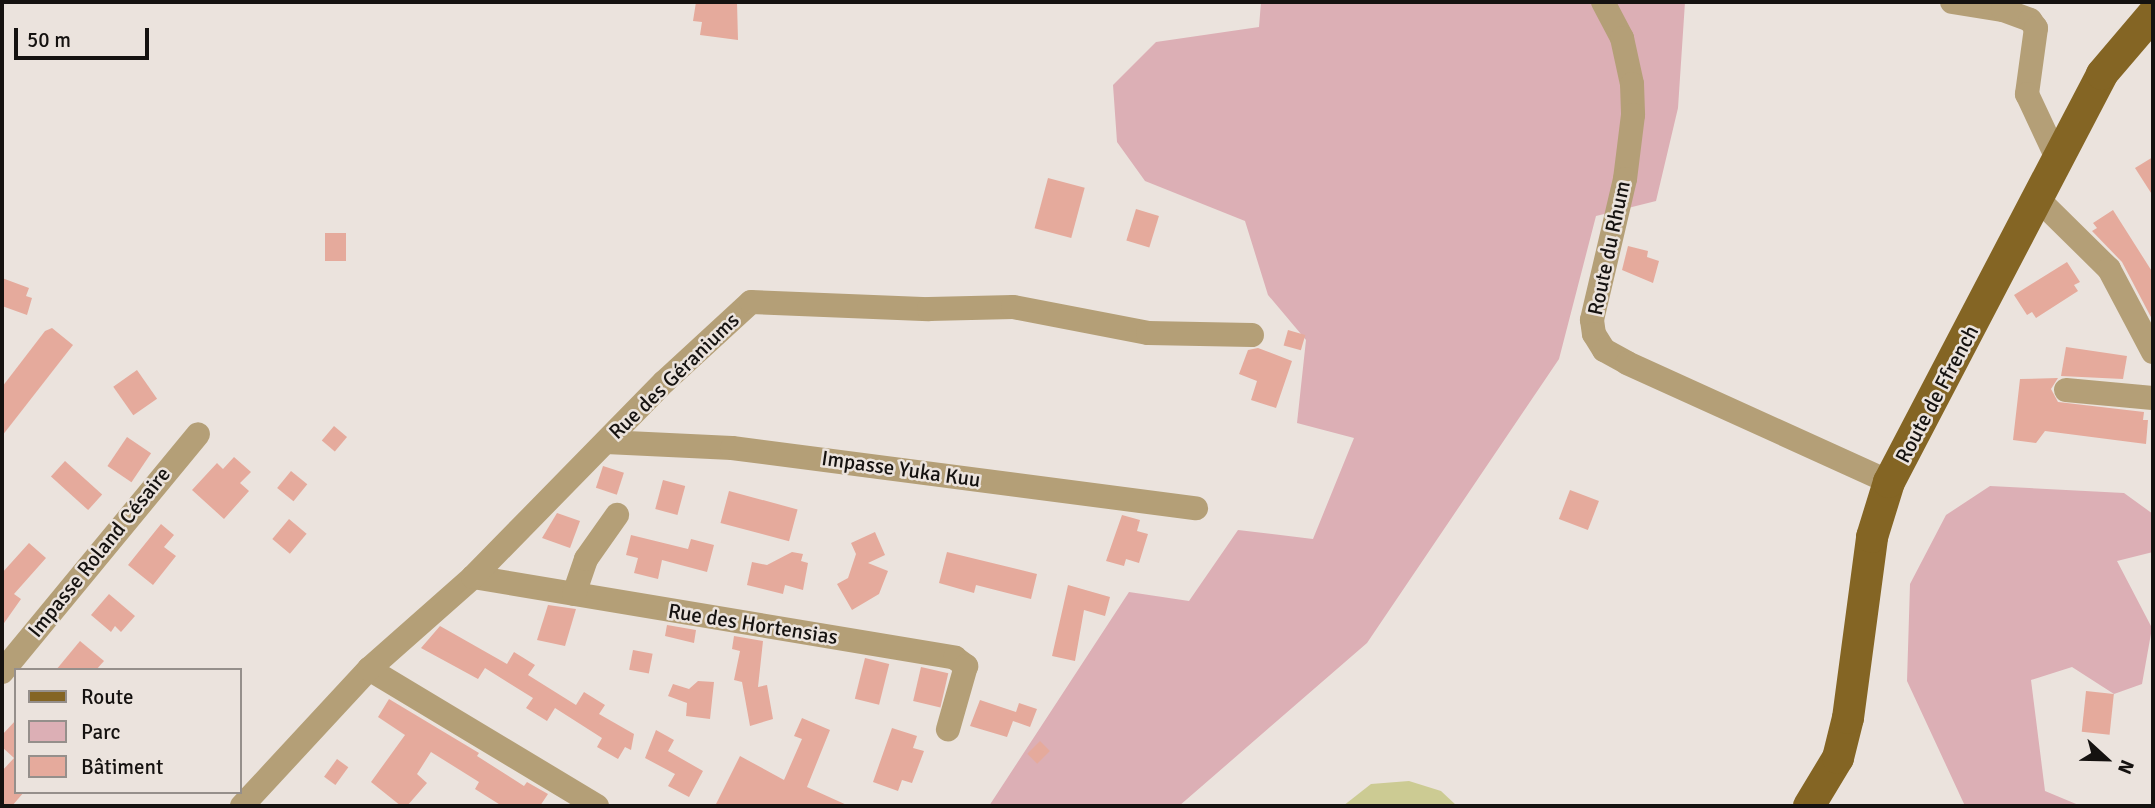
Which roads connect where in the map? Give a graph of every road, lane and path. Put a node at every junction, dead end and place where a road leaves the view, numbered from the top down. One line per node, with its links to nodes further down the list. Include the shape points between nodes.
1 (1603, 2): 12 (street, Route du Rhum, via 1622,38 1633,115 1625,179 1592,320 1594,334 1604,350 1627,363)
2 (1952, 2): 4 (street, via 2003,10 2036,27 2027,93)
3 (2153, 15): 4 (main road, Route de Ffrench, via 2102,74)
4 (2057, 158): 5 (main road, Route de Ffrench)
5 (2037, 198): 7 (street, via 2109,269); 12 (main road, Route de Ffrench)
6 (1252, 335): 11 (street, Rue des Géraniums, via 1147,333 1013,307 929,309 751,302)
7 (2153, 352)
8 (2066, 390): 9 (street)
9 (2153, 398)
10 (198, 434): 18 (street, Impasse Roland Césaire)
11 (606, 442): 13 (street, Impasse Yuka Kuu, via 720,446); 15 (street, Rue des Géraniums)
12 (1889, 482): 22 (main road, Route de Ffrench, via 1872,537 1848,718 1838,758)
13 (1196, 508)
14 (617, 516): 16 (street, via 586,559)
15 (473, 577): 16 (street, Rue des Hortensias); 17 (street, Rue des Géraniums)
16 (575, 594): 19 (street, Rue des Hortensias, via 955,658 966,666)
17 (369, 669): 20 (street, Rue des Géraniums); 21 (street)
18 (2, 672)
19 (948, 729)
20 (242, 806)
21 (597, 806)
22 (1809, 806)

